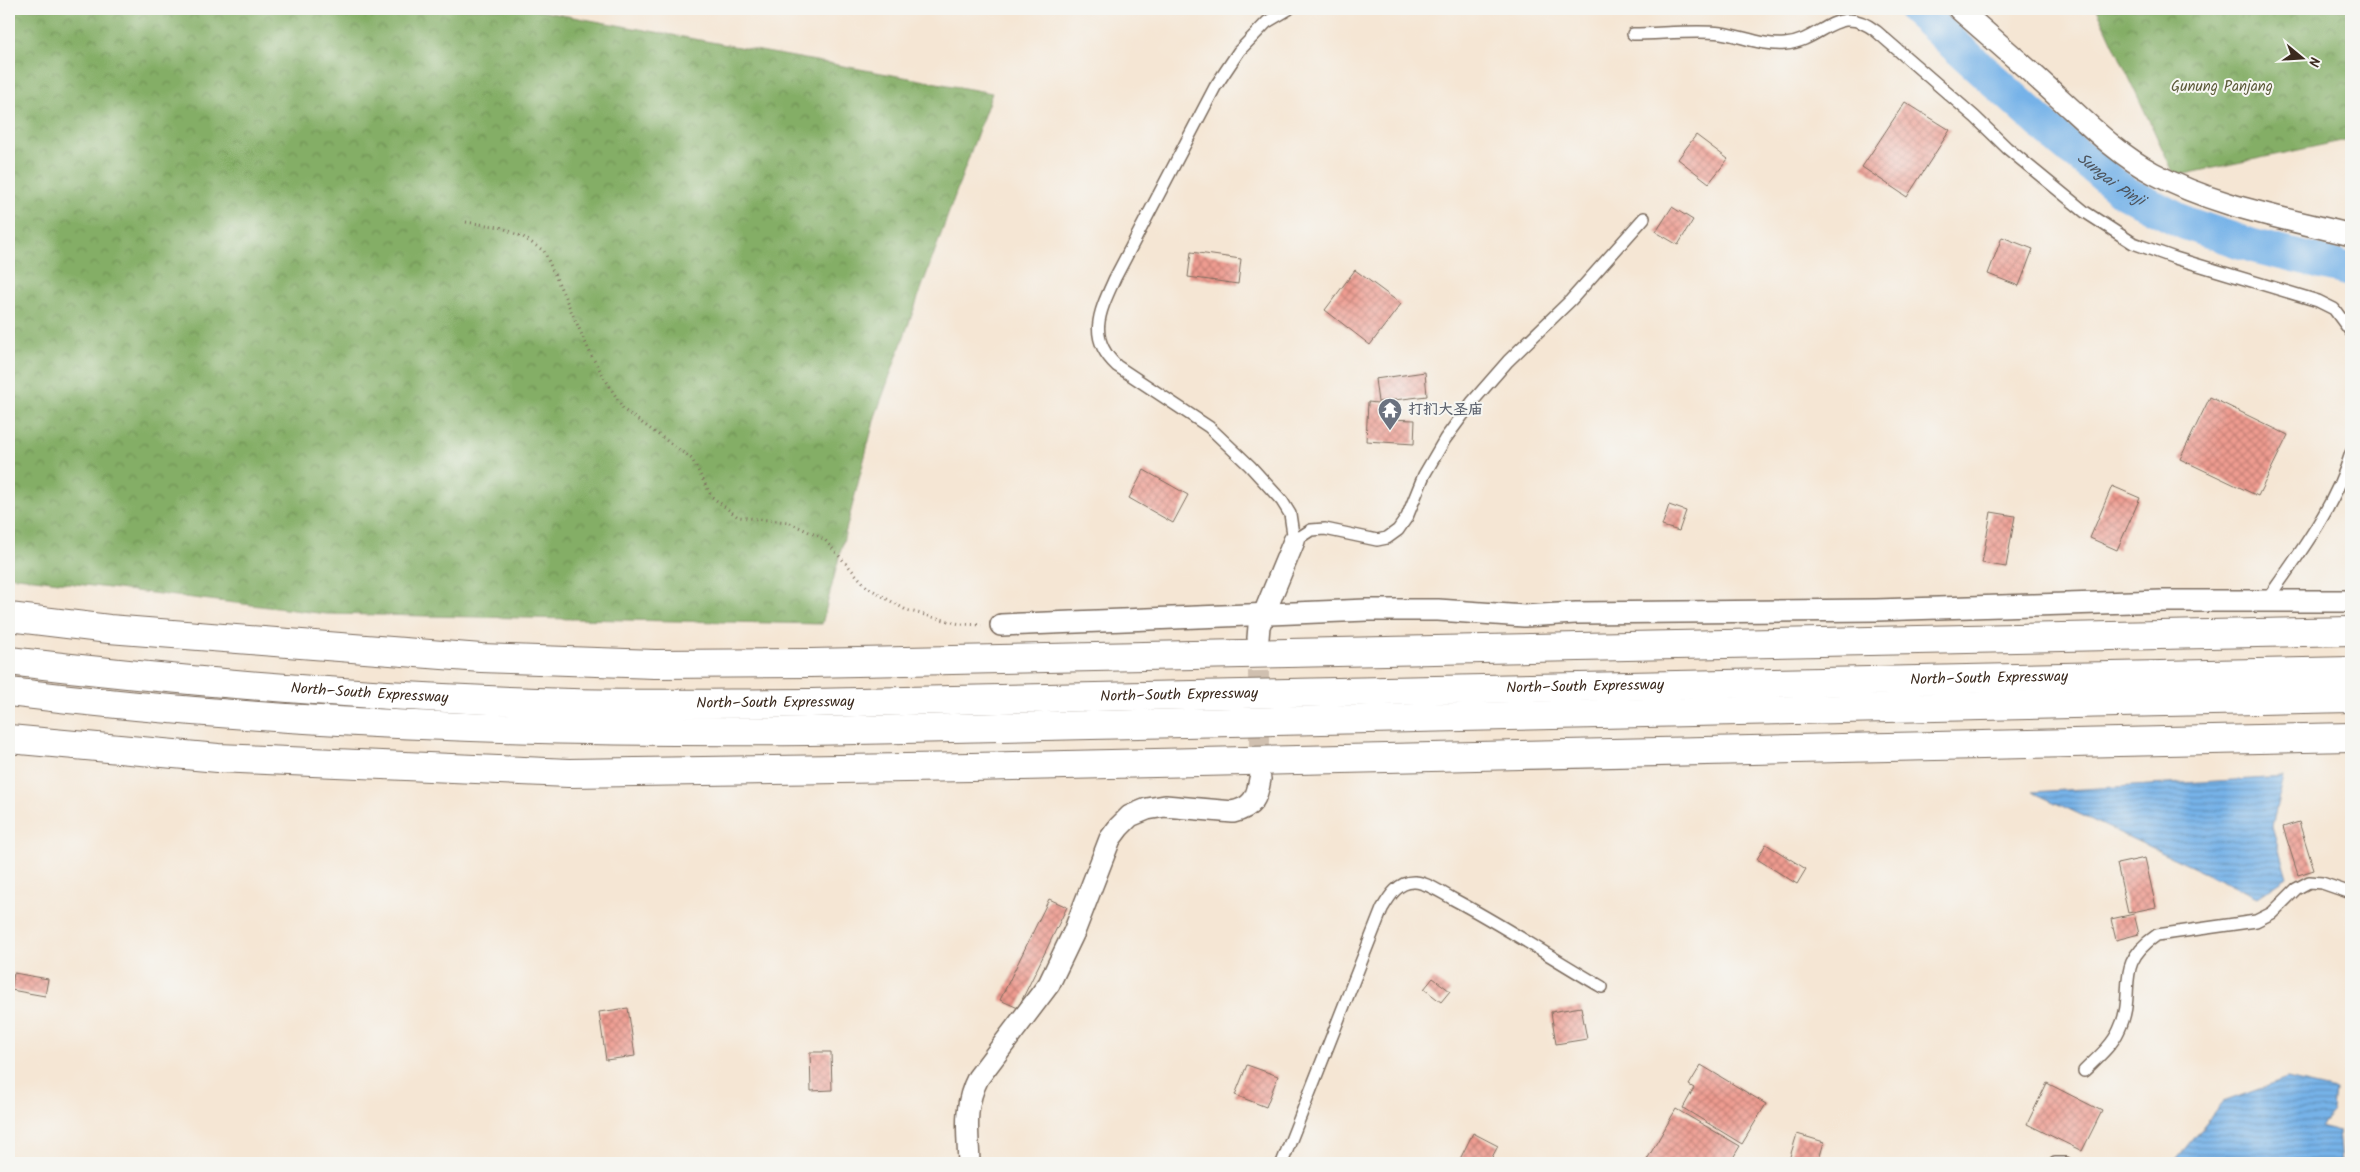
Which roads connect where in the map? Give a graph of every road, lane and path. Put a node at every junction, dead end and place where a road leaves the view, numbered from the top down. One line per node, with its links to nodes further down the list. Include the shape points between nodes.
1 (1289, 9): 9 (lane, via 1267,22 1239,50 1215,87 1115,278 1104,302 1099,340 1105,355 1117,366 1209,427 1250,466 1290,514)
2 (1959, 9): 6 (street, via 2122,153 2151,172 2192,193 2226,204)
3 (1632, 34): 7 (lane, via 1720,33 1784,45 1801,42 1830,24 1847,18 1857,20 1876,31 2084,212 2133,243 2318,301 2334,309)
4 (1644, 218): 9 (lane, via 1571,300 1473,401 1445,439 1398,530 1377,540 1325,529 1312,530)
5 (466, 222): 14 (path, via 500,227 523,237 544,252 592,357 624,410 692,459 712,497 738,517 788,522 824,539 867,587 906,610 960,624)
6 (2351, 235)
7 (2351, 332)
8 (2351, 453): 10 (lane, via 2345,473 2324,513)
9 (1294, 541): 12 (street)
10 (2266, 601): 11 (street); 12 (street, via 1524,616 1438,610)
11 (2351, 601)
12 (1264, 613): 14 (street); 16 (street)
13 (9, 617): 15 (main road, via 109,629 351,649 481,658 656,664 848,663)
14 (1001, 625)
15 (2351, 631)
16 (1258, 638)
17 (9, 661): 18 (main road, North–South Expressway, via 291,688 479,700 653,704)
18 (2351, 671)
19 (9, 692): 20 (main road, North–South Expressway, via 104,704 336,722 644,732)
20 (2351, 698)
21 (2351, 737): 22 (main road, via 578,773 218,758)
22 (9, 739)
23 (1260, 779): 27 (street, via 1255,799 1244,809 1234,812 1165,806 1146,809 1130,816 1110,839 1074,932 1049,984 971,1091 967,1106)
24 (2351, 893): 26 (lane, via 2322,883 2308,882 2296,889 2272,913 2256,921 2157,935 2133,957 2127,974 2125,1014 2119,1032)
25 (1602, 987): 28 (lane, via 1432,888 1415,882 1401,885 1382,910)
26 (2084, 1071)
27 (970, 1163)
28 (1282, 1163)
29 (2056, 1163): 30 (lane)
30 (2066, 1163)

